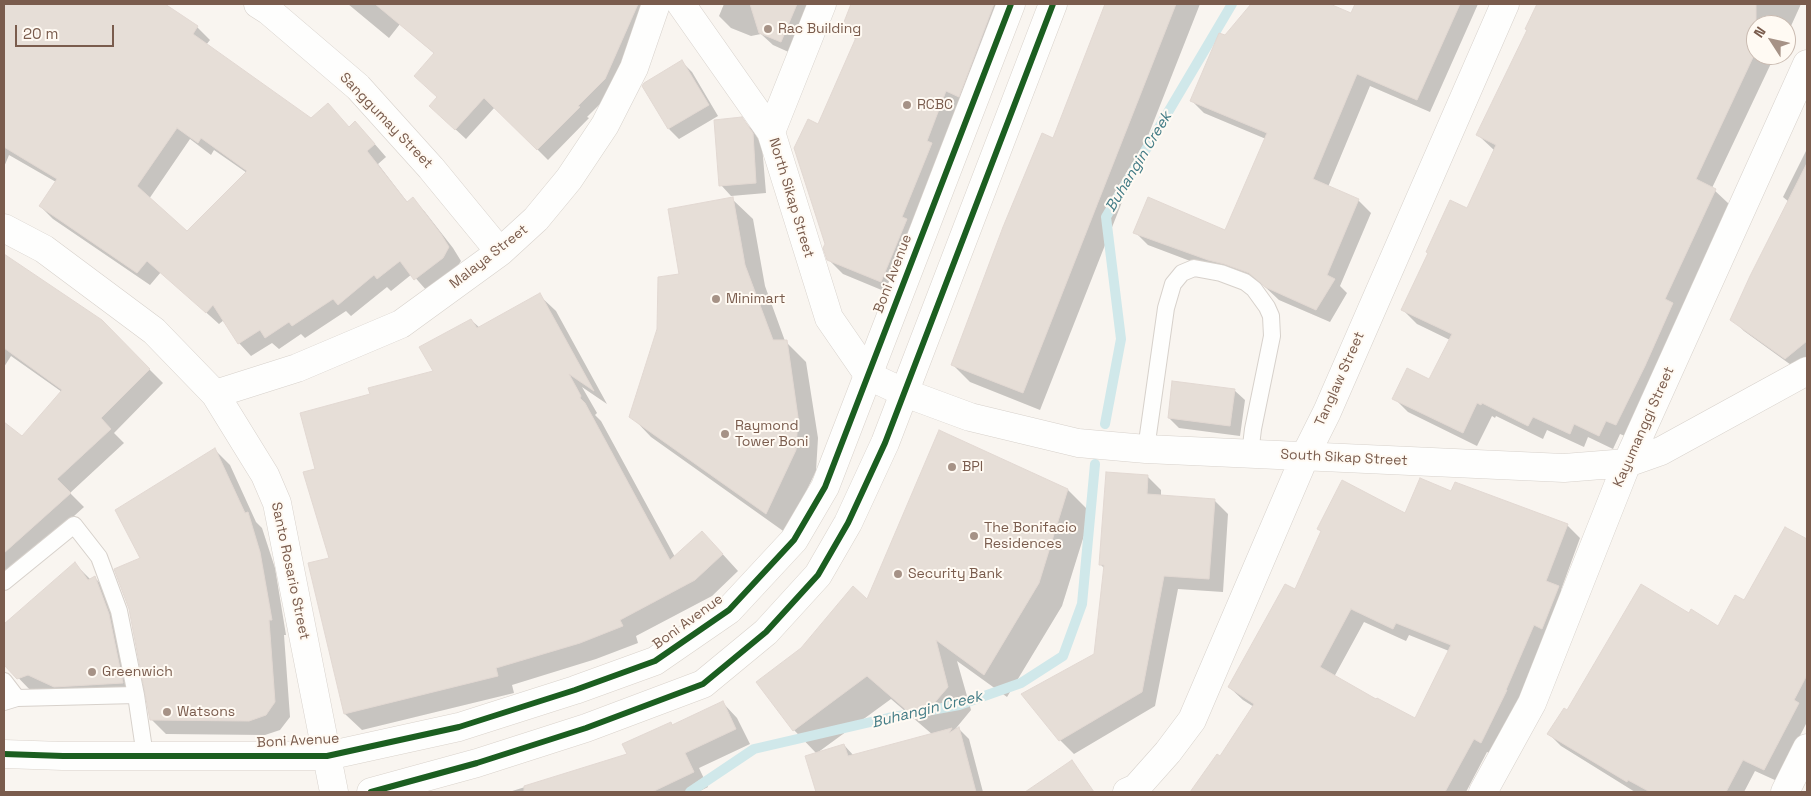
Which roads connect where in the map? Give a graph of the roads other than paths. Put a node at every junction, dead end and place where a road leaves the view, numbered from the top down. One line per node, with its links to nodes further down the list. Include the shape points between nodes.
1 (258, 4): 11 (street, Sanggumay Street, via 358,87)
2 (656, 4): 11 (street, Malaya Street, via 634,68 605,125 536,219)
3 (681, 4): 9 (street, North Sikap Street)
4 (822, 4): 9 (street)
5 (1012, 4): 13 (street, Boni Avenue)
6 (1052, 4): 15 (street)
7 (1505, 4): 18 (street, Tanglaw Street)
8 (1807, 64): 19 (street, Kayumanggi Street)
9 (771, 132): 13 (street, North Sikap Street, via 829,318)
10 (4, 228): 14 (street, Santo Rosario Street, via 44,249 154,331)
11 (500, 252): 14 (street, Malaya Street, via 401,324 297,368)
12 (1807, 371): 19 (street, South Sikap Street, via 1690,437)
13 (868, 376): 15 (street, South Sikap Street); 27 (street, Boni Avenue, via 825,487 812,510 794,540 729,610 655,661 459,727)
14 (216, 394): 27 (street, Santo Rosario Street, via 265,475 277,503)
15 (905, 394): 16 (street, South Sikap Street, via 970,417 1078,443); 29 (street, via 873,472 818,575 766,632 703,684 577,731)
16 (1146, 449): 17 (street, South Sikap Street); 17 (lane, via 1166,308 1173,284 1182,273 1194,268 1246,282 1267,306 1271,316 1272,336)
17 (1250, 454): 18 (street, South Sikap Street)
18 (1305, 456): 19 (street, South Sikap Street, via 1564,468); 30 (street, Tanglaw Street, via 1192,720 1136,788)
19 (1627, 464): 31 (street, Kayumanggi Street, via 1532,703)
20 (4, 582): 22 (lane, via 74,525 98,557 119,611)
21 (4, 681): 23 (lane)
22 (136, 695): 23 (lane); 26 (lane)
23 (10, 700)
24 (1807, 748): 32 (street)
25 (4, 754): 26 (street, Boni Avenue)
26 (144, 756): 27 (street, Boni Avenue)
27 (327, 756): 28 (street, Santo Rosario Street)
28 (334, 792)
29 (371, 792)
30 (1127, 792)
31 (1483, 792)
32 (1785, 792)

